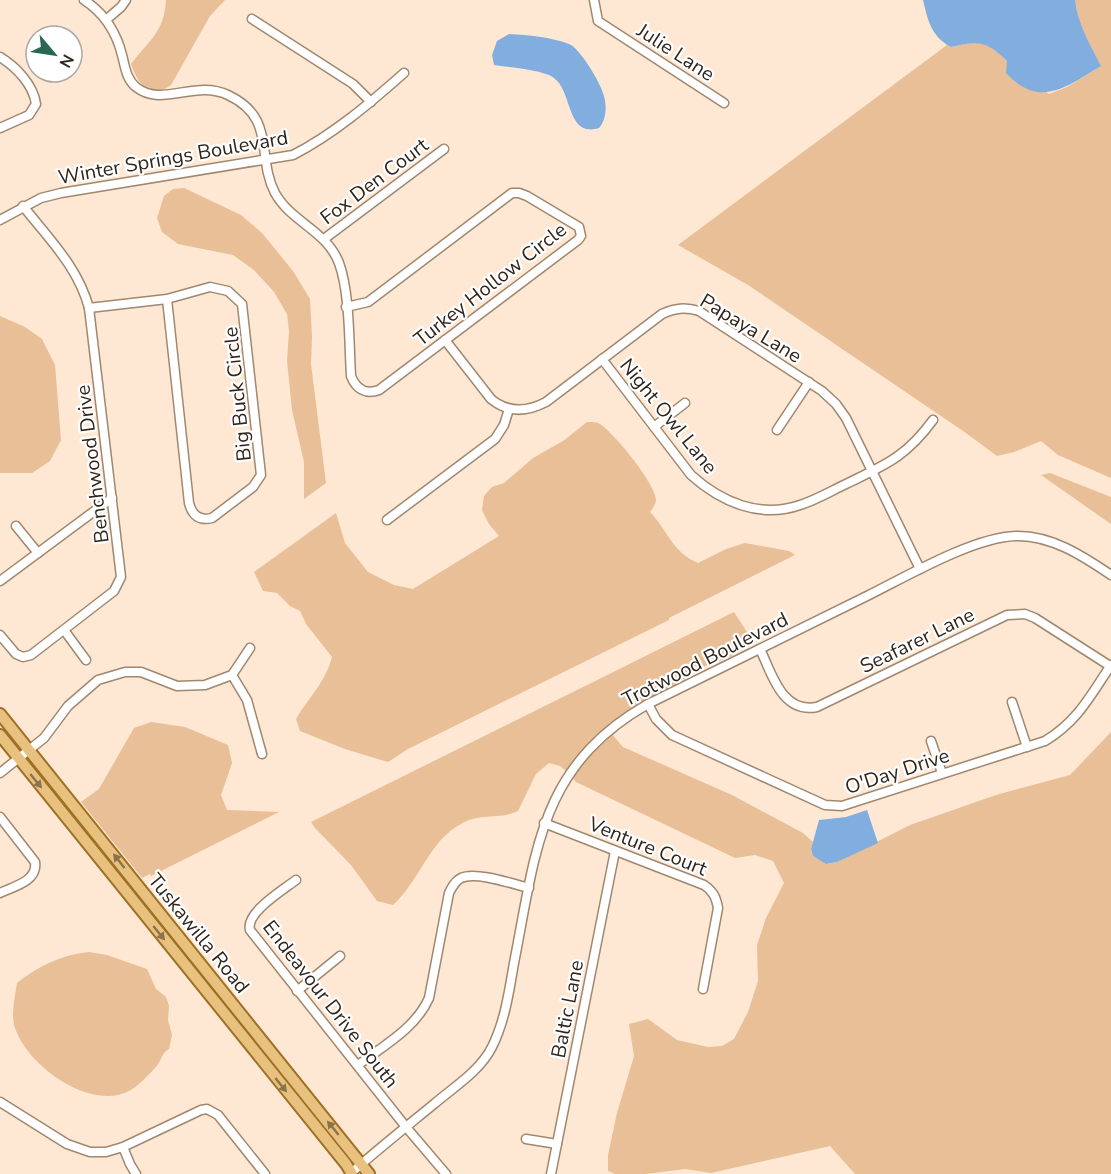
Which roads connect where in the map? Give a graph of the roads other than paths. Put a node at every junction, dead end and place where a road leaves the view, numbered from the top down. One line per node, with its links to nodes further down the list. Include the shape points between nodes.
1 (84, 0): 4 (street)
2 (126, 0): 4 (street)
3 (594, 0): 9 (street, Julie Lane, via 598,21)
4 (107, 19): 12 (street, via 134,86 159,96 207,89 229,96 252,113 259,125)
5 (252, 19): 8 (street, via 353,84)
6 (0, 57): 10 (street, via 24,79 36,104 29,114)
7 (404, 73): 8 (street, Winter Springs Boulevard)
8 (371, 102): 12 (street, Winter Springs Boulevard, via 315,144 293,155)
9 (724, 103)
10 (0, 128)
11 (444, 149): 15 (street, Fox Den Court)
12 (266, 160): 13 (street, Winter Springs Boulevard, via 61,193); 15 (street, via 283,206)
13 (23, 206): 14 (street, Winter Springs Boulevard); 18 (street, Benchwood Drive, via 76,273)
14 (0, 220)
15 (324, 239): 17 (street, via 339,262)
16 (167, 299): 16 (street, Big Buck Circle, via 189,503 195,516 212,518 253,487 261,475 244,312 236,296 220,288 210,287); 18 (street, Big Buck Circle)
17 (346, 307): 19 (street, Turkey Hollow Circle, via 351,376 367,393 379,390); 19 (street, Turkey Hollow Circle, via 368,302 512,194 527,196 579,227 582,236 578,240)
18 (89, 308): 28 (street, Benchwood Drive)
19 (446, 340): 23 (street, via 491,399)
20 (602, 359): 21 (street, Papaya Lane, via 662,314 689,308); 23 (street, Papaya Lane, via 535,408); 25 (street, Night Owl Lane)
21 (809, 382): 26 (street); 27 (street, Papaya Lane, via 836,404 846,418)
22 (685, 403): 25 (street)
23 (509, 409): 29 (street, via 495,439)
24 (933, 420): 27 (street, Night Owl Lane, via 905,452)
25 (654, 427): 27 (street, Night Owl Lane, via 706,488 740,506 779,510 800,505)
26 (777, 430)
27 (872, 471): 32 (street, Papaya Lane)
28 (112, 498): 31 (street); 35 (street, Benchwood Drive, via 119,584)
29 (387, 520)
30 (16, 526): 31 (street)
31 (38, 553): 34 (street)
32 (920, 569): 33 (street, Trotwood Boulevard, via 993,539 1018,536 1063,546); 38 (street, Trotwood Boulevard)
33 (1111, 575)
34 (0, 581)
35 (64, 630): 36 (street, Benchwood Drive, via 32,655 23,657); 39 (street)
36 (0, 635)
37 (250, 648): 41 (street)
38 (760, 649): 40 (street, Seafarer Lane, via 784,697 803,709 817,707 1007,615 1035,618); 43 (street, Trotwood Boulevard)
39 (86, 660)
40 (1111, 665): 47 (street, O'Day Drive, via 1067,726 1045,741)
41 (232, 675): 48 (street, via 191,687 177,686 141,672 111,675 85,690); 49 (street, via 246,700)
42 (1012, 702): 47 (street)
43 (648, 704): 52 (street, O'Day Drive, via 672,735 825,805 842,806); 54 (street, Trotwood Boulevard, via 626,717 581,758 560,788)
44 (0, 714): 48 (main road, Tuskawilla Road)
45 (0, 735): 50 (main road, Tuskawilla Road)
46 (931, 741): 52 (street)
47 (1027, 747): 52 (street, O'Day Drive)
48 (29, 751): 50 (street); 68 (main road, Tuskawilla Road, one-way to 48)
49 (262, 754)
50 (18, 759): 51 (street); 71 (main road, Tuskawilla Road, one-way to 71)
51 (0, 773)
52 (942, 773)
53 (0, 817): 58 (street, via 35,862 36,869 32,877)
54 (544, 823): 55 (street, Venture Court); 57 (street, Trotwood Boulevard)
55 (615, 851): 60 (street, Venture Court, via 704,885 716,897 718,908); 66 (street, Baltic Lane)
56 (296, 880): 61 (street, Endeavour Drive South, via 253,914 248,925 253,937)
57 (529, 888): 62 (street, via 476,876 459,879 453,885 424,1008 413,1022); 64 (street, Trotwood Boulevard, via 505,1012 491,1049 473,1072)
58 (0, 892)
59 (340, 956): 61 (street)
60 (703, 989)
61 (297, 991): 62 (street, Endeavour Drive South)
62 (358, 1065): 64 (street, Endeavour Drive South)
63 (0, 1102): 67 (street, via 77,1149 106,1152)
64 (406, 1127): 68 (street, Trotwood Boulevard); 73 (street, Endeavour Drive South)
65 (526, 1138): 66 (street)
66 (557, 1144): 74 (street, Baltic Lane)
67 (123, 1147): 69 (street); 70 (street, via 207,1109 218,1115)
68 (362, 1164): 71 (street, Trotwood Boulevard); 72 (main road, Tuskawilla Road)
69 (136, 1174)
70 (265, 1174)
71 (351, 1174)
72 (369, 1174)
73 (446, 1174)
74 (551, 1174)

